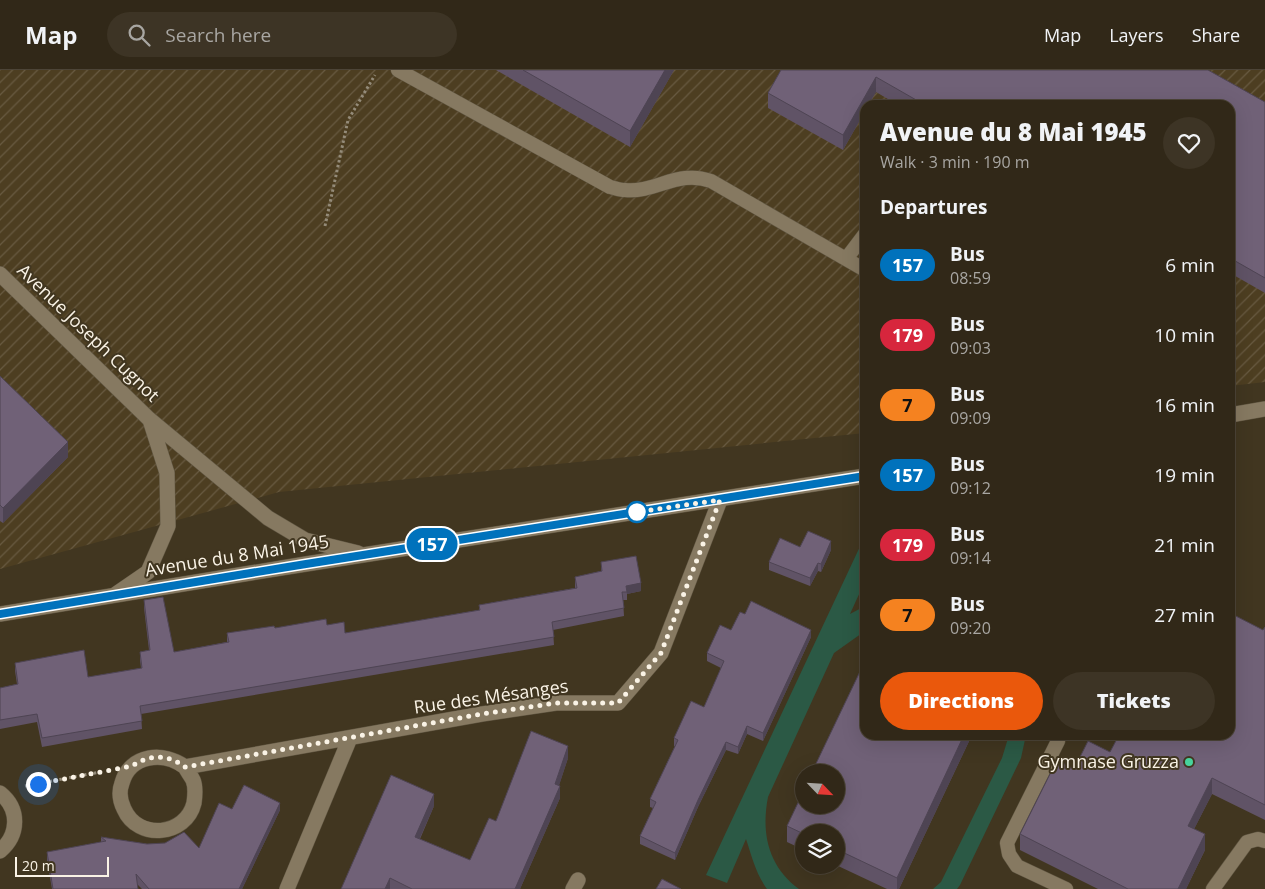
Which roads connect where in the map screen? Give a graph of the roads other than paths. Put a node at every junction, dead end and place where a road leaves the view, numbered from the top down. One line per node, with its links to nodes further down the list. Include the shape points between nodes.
1 (398, 70): 3 (lane, via 610,187 642,189 684,177 699,177)
2 (860, 241): 3 (lane)
3 (846, 259): 4 (lane)
4 (860, 267)
5 (0, 274): 8 (street, Avenue Joseph Cugnot)
6 (1265, 409): 7 (street)
7 (1235, 414)
8 (149, 419): 11 (street, Avenue Joseph Cugnot, via 268,518 305,540); 12 (street, Avenue Joseph Cugnot, via 167,472 168,526 148,572)
9 (860, 477): 10 (street, Avenue du 8 Mai 1945)
10 (720, 500): 11 (street, Avenue du 8 Mai 1945); 14 (street, Rue des Mésanges, via 661,653 618,703 556,703)
11 (365, 555): 12 (street, Avenue du 8 Mai 1945)
12 (114, 596): 13 (street, Avenue du 8 Mai 1945)
13 (0, 614)
14 (350, 738): 16 (street, Rue des Mésanges); 20 (street)
15 (1058, 740): 21 (lane, via 1007,843 1009,854 1017,866)
16 (185, 767): 16 (street, via 167,757 156,756 132,766 122,782 121,803 131,820 156,832 181,824 192,812 196,794 193,780)
17 (0, 793): 19 (street, via 7,798 13,810 15,825 8,844)
18 (1265, 841): 22 (lane, via 1247,842)
19 (0, 851)
20 (287, 889)
21 (1066, 889)
22 (1213, 889)

